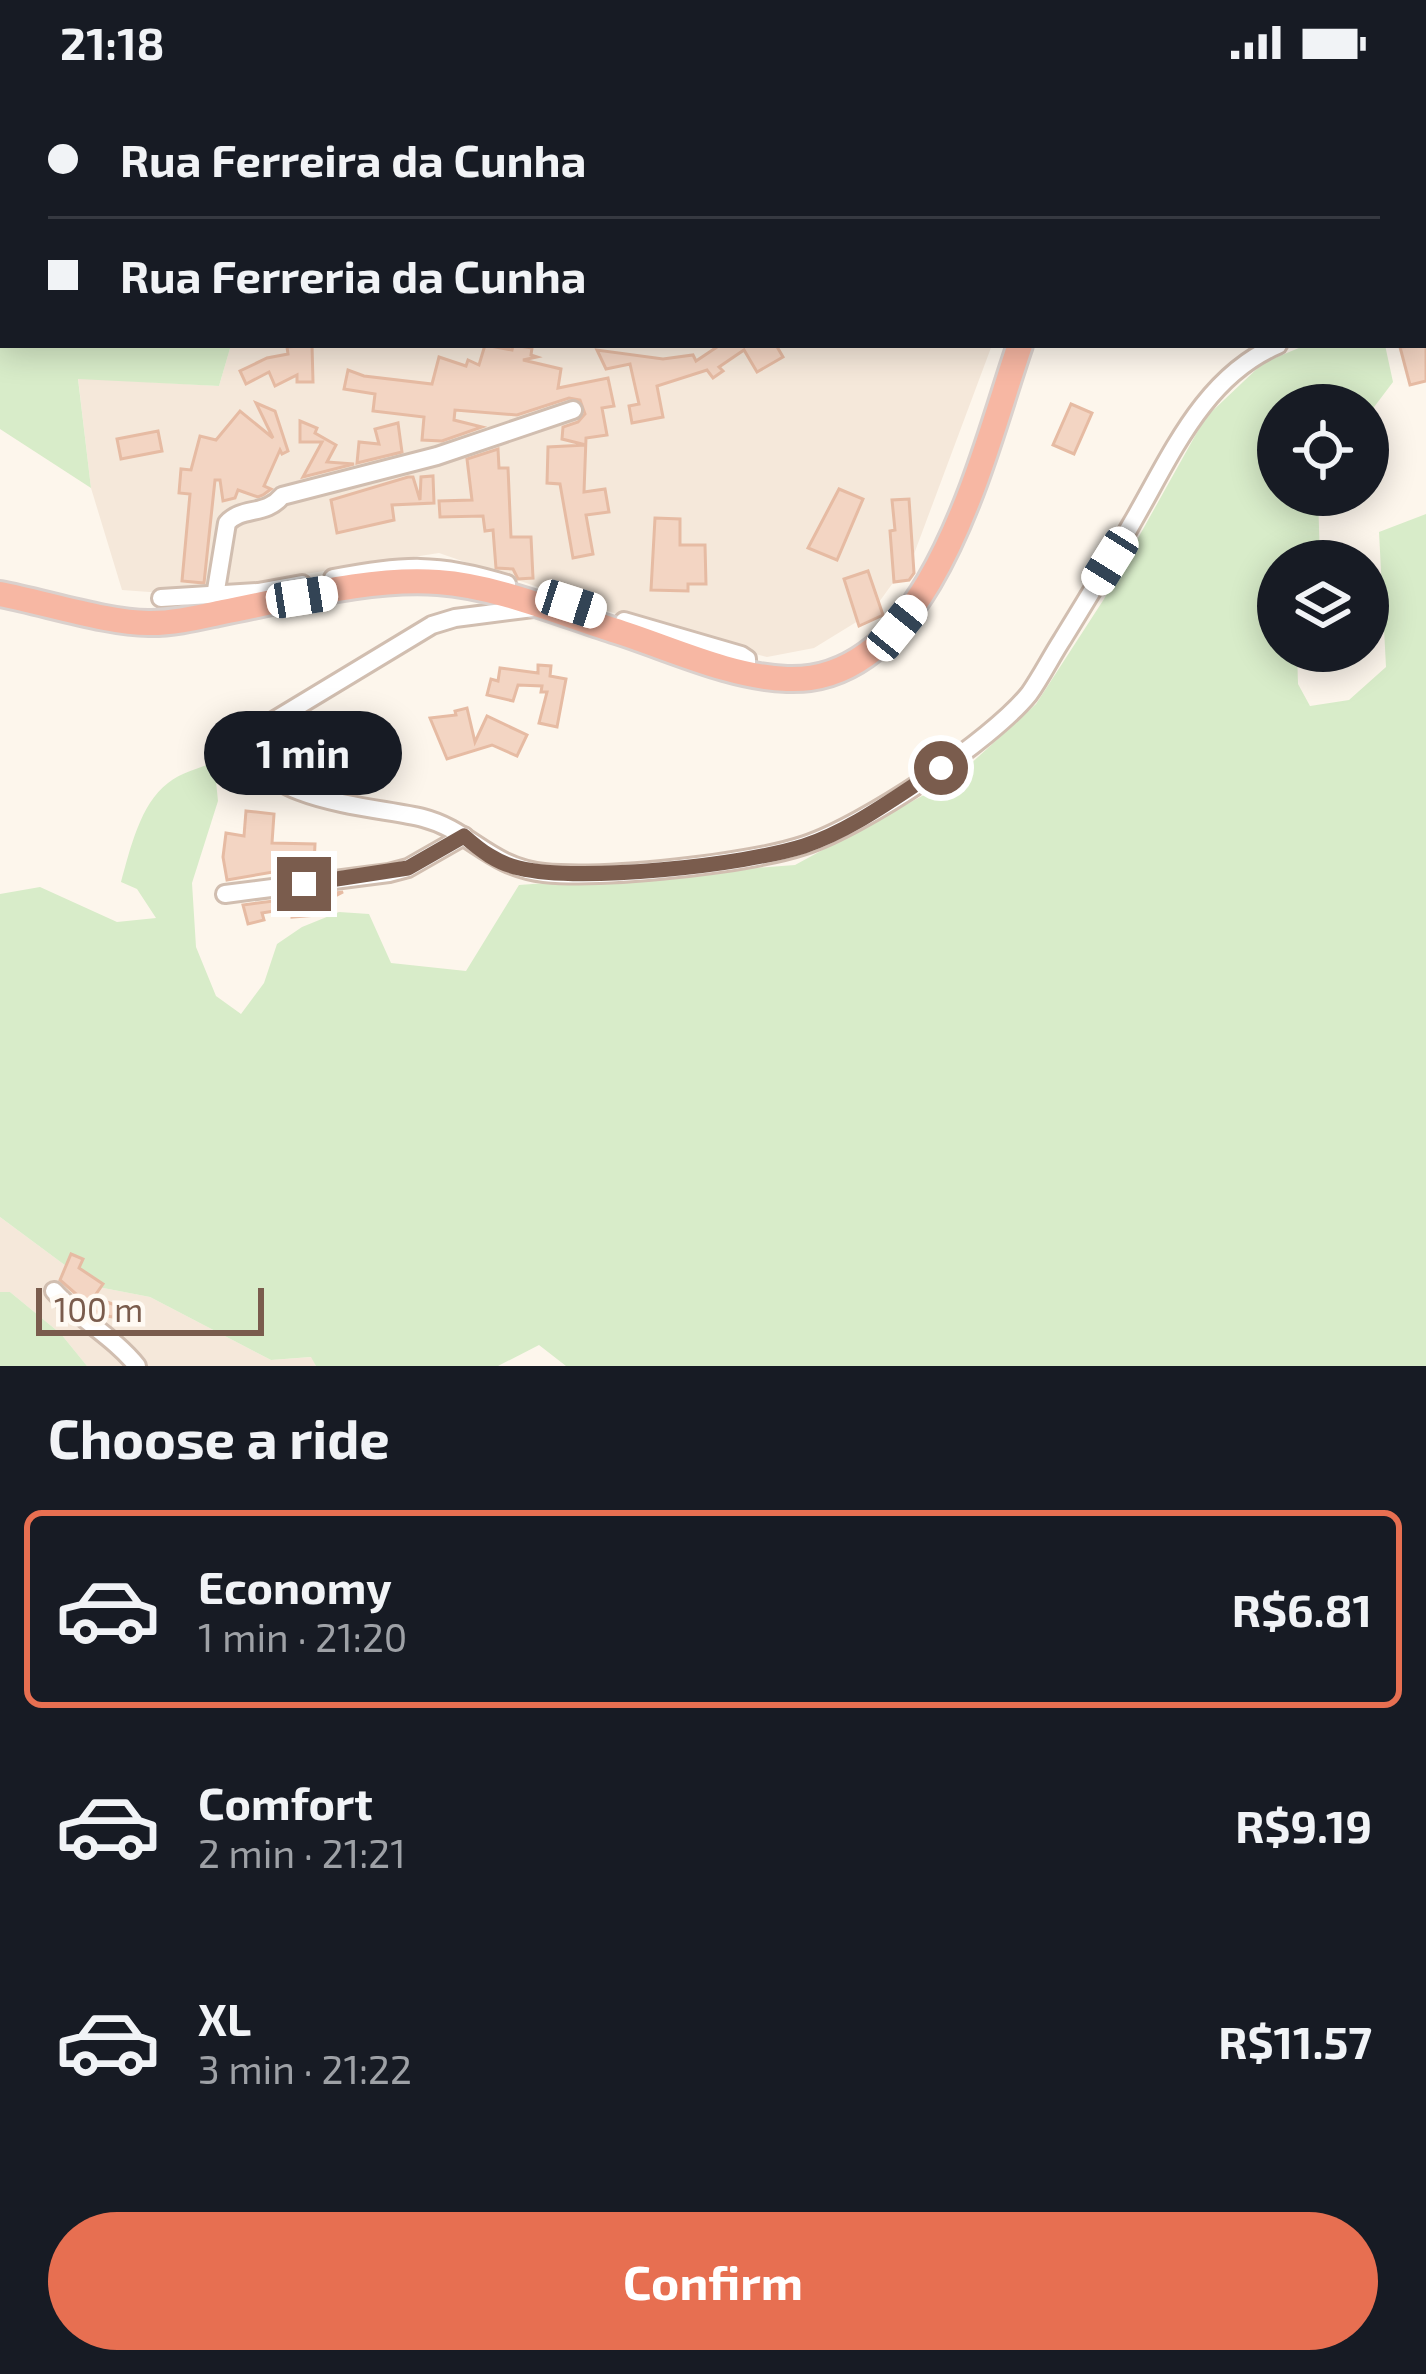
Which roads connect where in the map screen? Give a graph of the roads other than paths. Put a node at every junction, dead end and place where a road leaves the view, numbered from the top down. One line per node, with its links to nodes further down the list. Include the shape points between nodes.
1 (1019, 348): 9 (highway, via 962,514 921,595 862,659 790,680 747,673)
2 (1271, 348): 10 (street, via 1200,406 1028,695 941,768 871,813 805,845 622,872 516,867)
3 (573, 410): 5 (street, via 235,515 226,523)
4 (0, 594): 7 (highway, via 133,622 186,620)
5 (215, 596): 6 (street); 7 (street)
6 (161, 598)
7 (259, 599): 8 (highway, via 414,580); 9 (street, via 404,566 437,566)
8 (540, 607): 9 (highway); 10 (street, via 431,626 252,737 259,766 289,787 439,822)
9 (641, 633)
10 (464, 836): 11 (street, via 389,873)
11 (224, 894)
12 (54, 1291): 13 (street)
13 (137, 1366)

